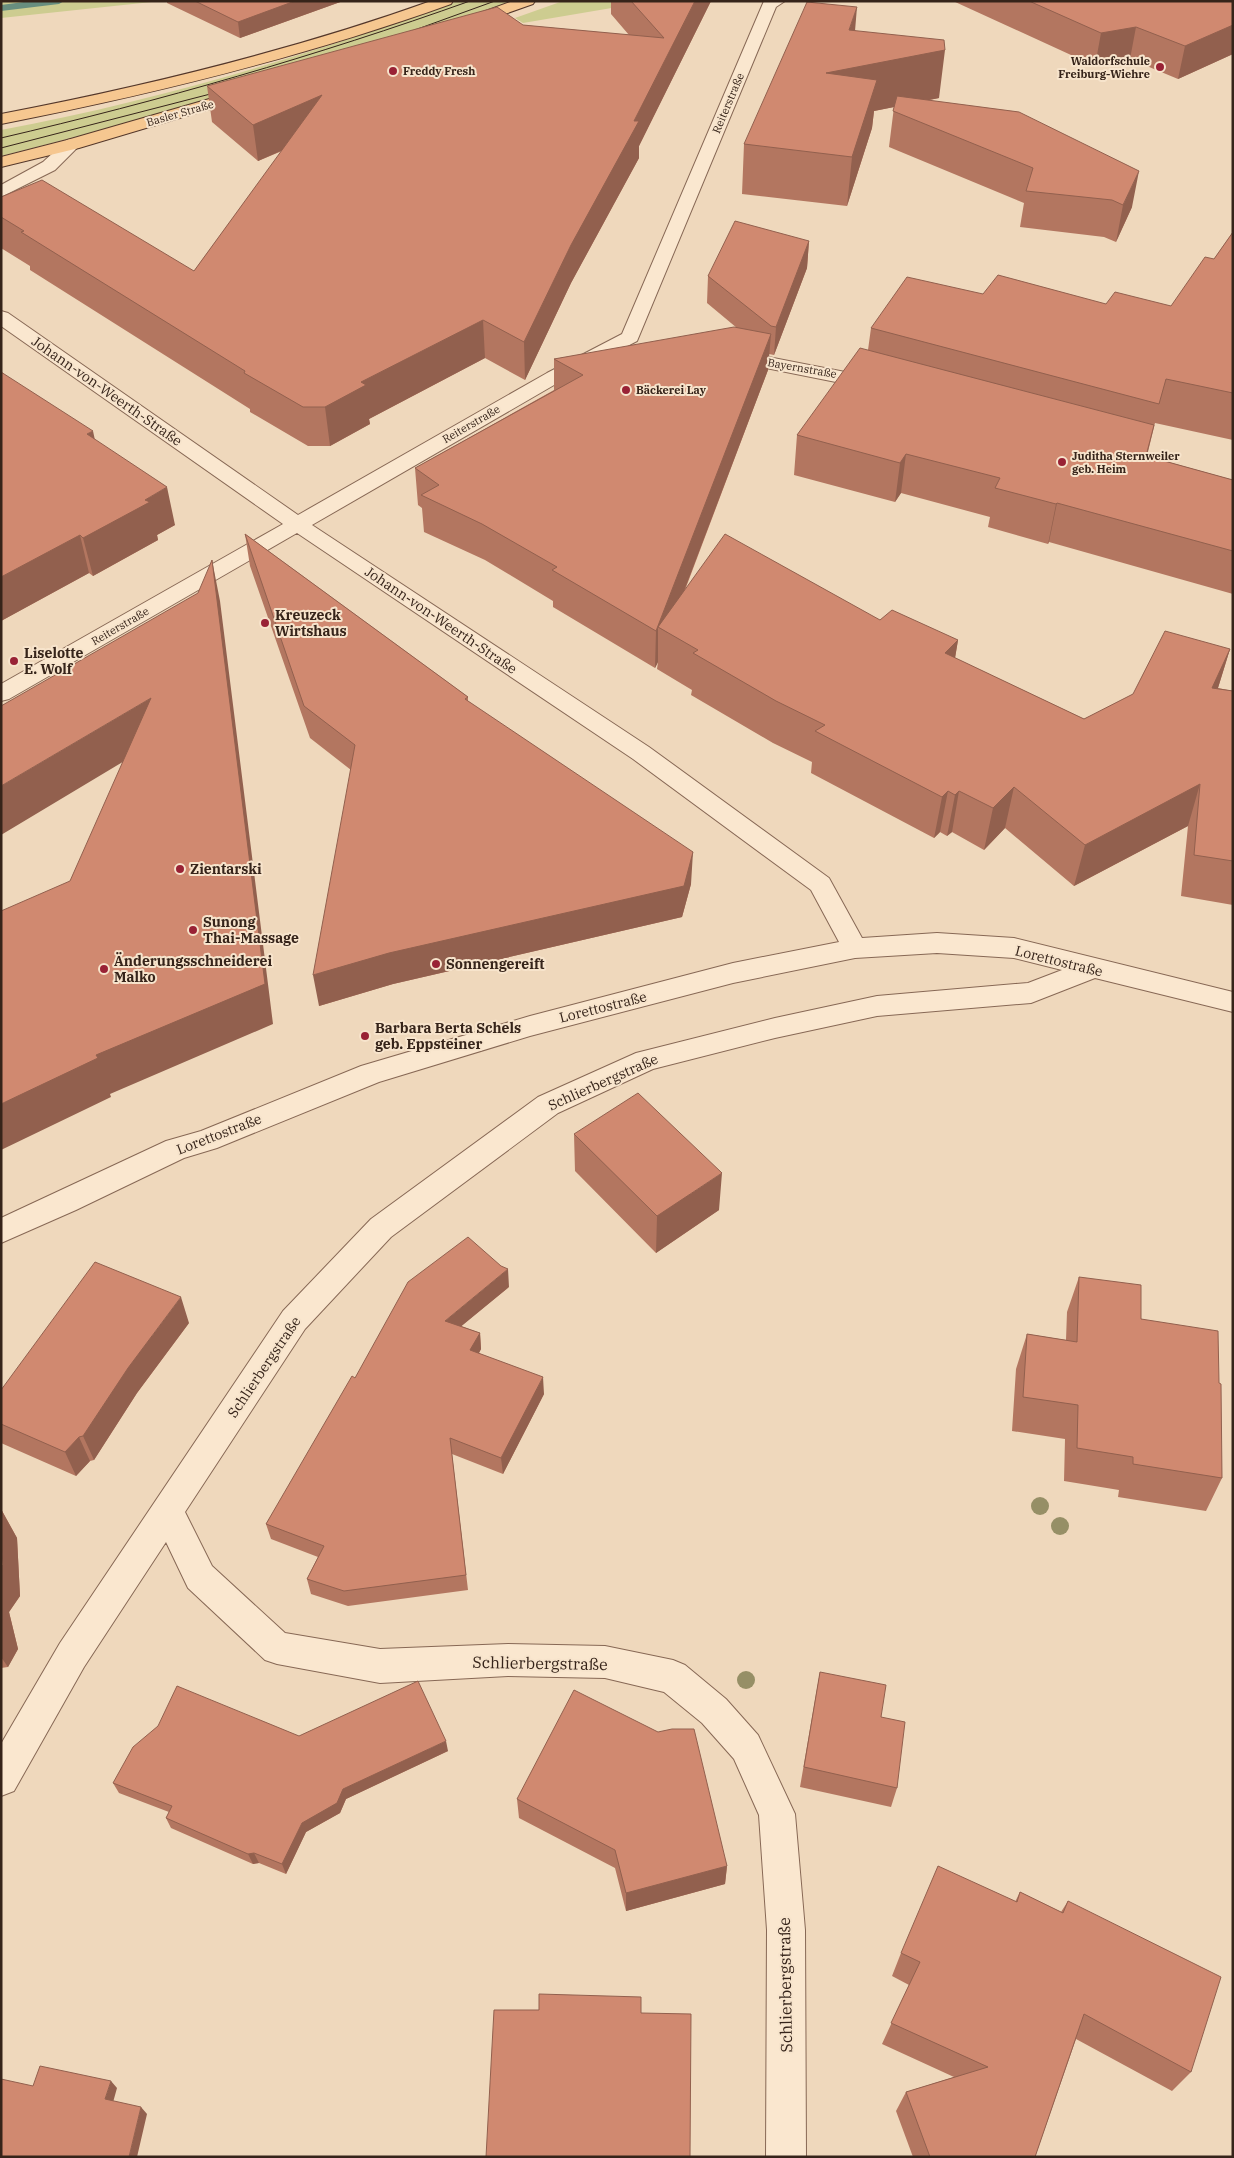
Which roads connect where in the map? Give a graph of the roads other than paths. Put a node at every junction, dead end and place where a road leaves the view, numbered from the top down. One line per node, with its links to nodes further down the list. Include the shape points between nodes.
1 (446, 1): 6 (main road, via 361,31 216,72)
2 (528, 1): 4 (main road)
3 (771, 2): 13 (street, Reiterstraße, via 639,339 554,377)
4 (452, 28)
5 (262, 89): 7 (main road, Basler Straße)
6 (1, 119)
7 (74, 144): 8 (main road, Basler Straße); 9 (street, via 49,166)
8 (1, 162)
9 (1, 192)
10 (1, 317): 13 (street, Johann-von-Weerth-Straße)
11 (715, 352): 12 (street, Bayernstraße, via 856,378)
12 (895, 389)
13 (297, 524): 14 (street, Reiterstraße); 15 (street, Johann-von-Weerth-Straße, via 641,753 820,884)
14 (1, 694)
15 (855, 948): 16 (street, Lorettostraße, via 937,944 1014,948); 18 (street, Lorettostraße, via 733,973 530,1026 371,1074 207,1140 176,1149)
16 (1090, 969): 17 (street, Lorettostraße); 19 (street, Schlierbergstraße, via 1031,993 877,1006 656,1057 548,1106 381,1228 294,1320)
17 (1233, 1002)
18 (1, 1231)
19 (168, 1512): 20 (street, Schlierbergstraße, via 72,1655); 21 (street, Schlierbergstraße, via 200,1577 277,1648 380,1666 508,1660 605,1662 673,1677 714,1711 746,1747 778,1814 786,1930)
20 (1, 1778)
21 (786, 2157)

